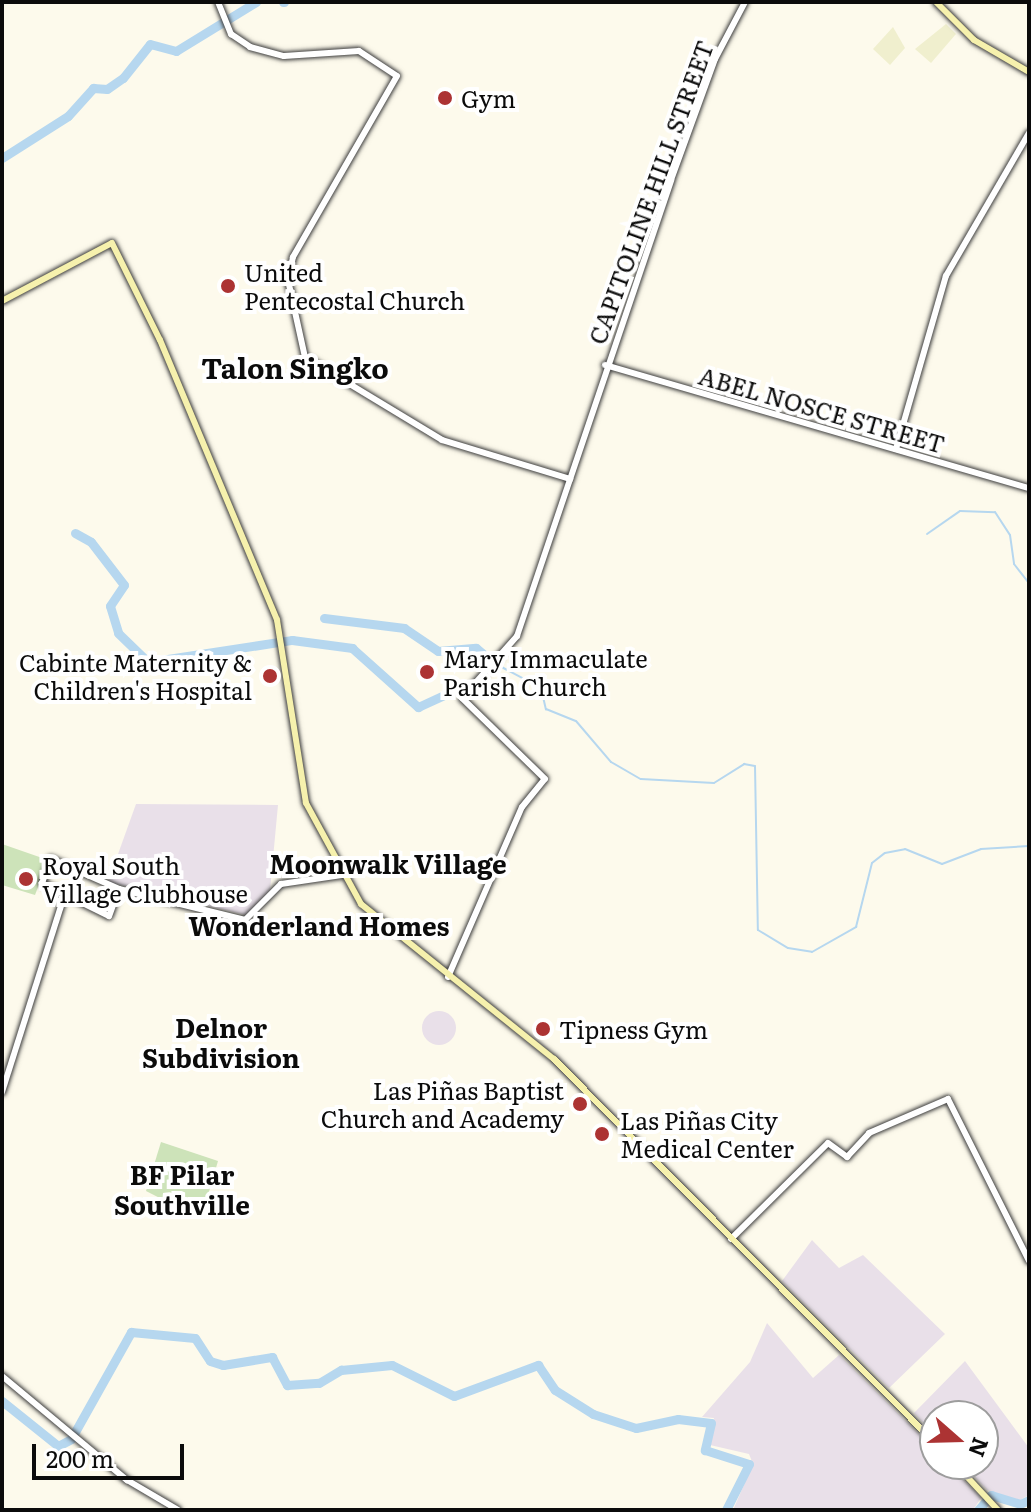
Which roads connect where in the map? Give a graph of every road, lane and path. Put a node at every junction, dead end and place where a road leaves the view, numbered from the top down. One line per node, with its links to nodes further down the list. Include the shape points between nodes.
1 (218, 2): 9 (street, via 219,16 243,44 268,53 349,49 397,76 293,257 288,280 305,357 442,440)
2 (745, 2): 7 (street, CAPITOLINE HILL STREET, via 715,59)
3 (936, 2): 4 (main road, via 974,40)
4 (1029, 72)
5 (1029, 133): 8 (street, via 946,276)
6 (2, 301): 11 (main road, via 112,243 160,340 277,620 306,803)
7 (605, 365): 8 (street, ABEL NOSCE STREET); 9 (street, CAPITOLINE HILL STREET)
8 (896, 449): 10 (street, ABEL NOSCE STREET)
9 (570, 479): 14 (street, CAPITOLINE HILL STREET, via 517,636 462,698 545,779 522,807)
10 (1029, 488)
11 (343, 875): 12 (street, via 281,884 245,920); 14 (main road, via 380,926)
12 (119, 889): 13 (street, via 109,916); 13 (street, via 51,859 42,883)
13 (64, 897): 15 (street)
14 (448, 977): 16 (main road, via 554,1059)
15 (2, 1092)
16 (731, 1239): 17 (street, via 828,1143 847,1157 869,1133 948,1099); 19 (main road)
17 (1029, 1261)
18 (2, 1376): 21 (street, via 127,1480)
19 (919, 1427)
20 (970, 1480): 22 (main road)
21 (178, 1510)
22 (998, 1510)

